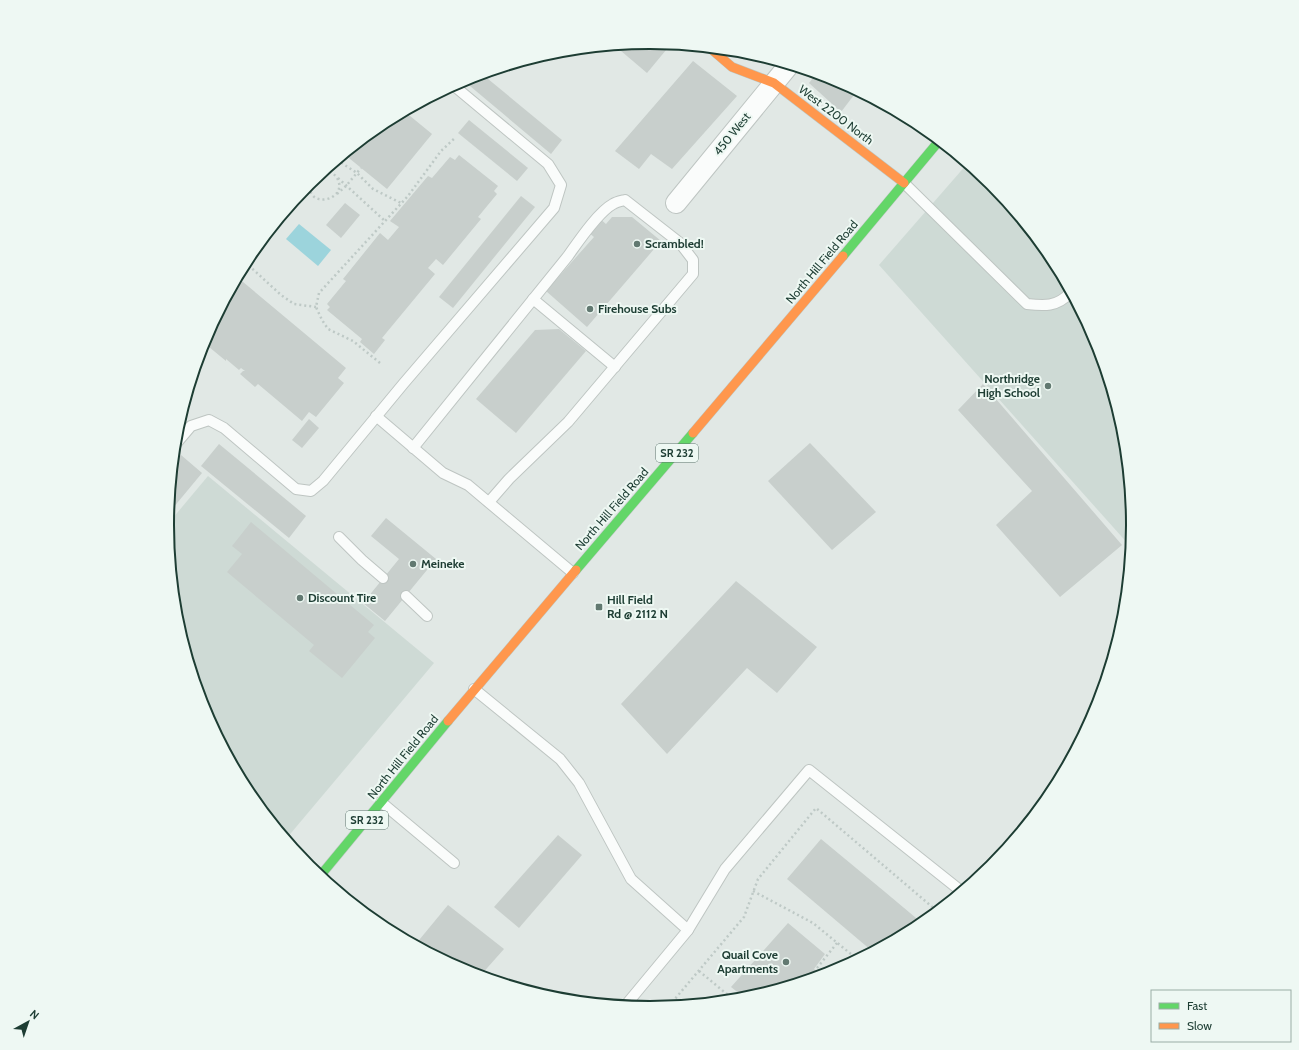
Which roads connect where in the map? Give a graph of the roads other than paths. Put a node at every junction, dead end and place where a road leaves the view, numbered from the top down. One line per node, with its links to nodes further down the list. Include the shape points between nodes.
1 (717, 54): 3 (main road, West 2200 North, via 732,67)
2 (786, 69): 3 (street, 450 West)
3 (774, 84): 6 (main road, West 2200 North); 7 (street, 450 West)
4 (458, 89): 11 (lane, via 548,164 561,185 554,208)
5 (936, 145): 6 (main road, North Hill Field Road / SR 232)
6 (904, 183): 8 (lane, via 1027,304 1046,306); 16 (main road, North Hill Field Road / SR 232, via 748,370)
7 (676, 203)
8 (1067, 296)
9 (533, 299): 10 (lane); 10 (lane, via 585,232 613,204 625,200 680,243 693,260 693,274); 13 (lane)
10 (615, 367): 14 (lane, via 568,422)
11 (376, 416): 12 (lane, via 323,481 310,491 296,489 224,428 209,420 192,426); 13 (lane)
12 (182, 437)
13 (413, 448): 14 (lane, via 442,473 468,485)
14 (489, 502): 16 (lane)
15 (339, 537): 17 (lane)
16 (573, 572): 20 (main road, North Hill Field Road / SR 232)
17 (384, 578)
18 (406, 596): 19 (lane)
19 (427, 616)
20 (474, 689): 21 (main road, North Hill Field Road / SR 232); 25 (lane, via 560,759 579,783 631,879)
21 (381, 802): 22 (lane); 23 (main road, North Hill Field Road / SR 232)
22 (454, 863)
23 (324, 872)
24 (957, 888): 25 (lane, via 808,770 725,869)
25 (688, 930): 26 (lane)
26 (630, 1000)

